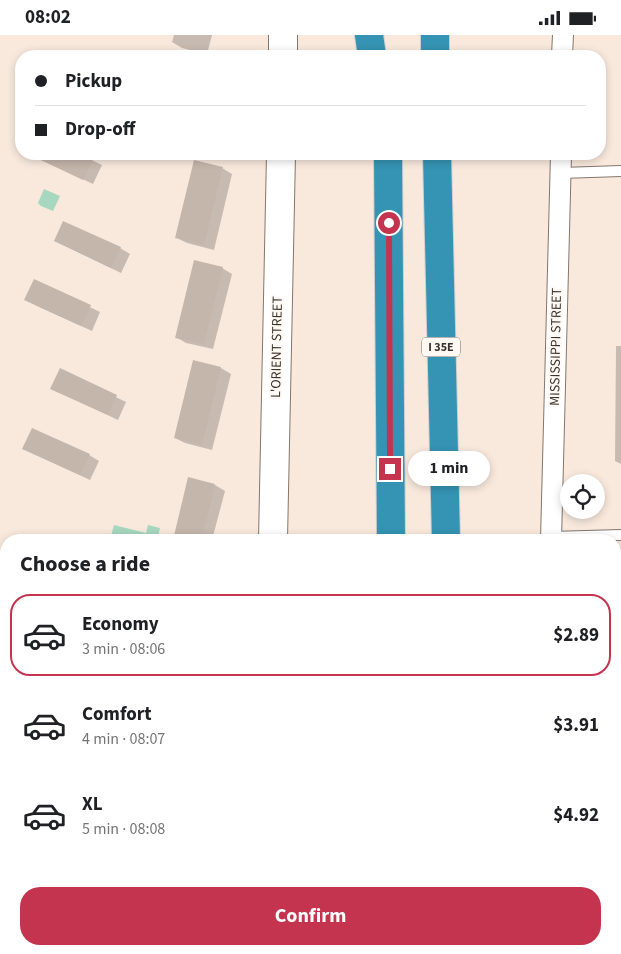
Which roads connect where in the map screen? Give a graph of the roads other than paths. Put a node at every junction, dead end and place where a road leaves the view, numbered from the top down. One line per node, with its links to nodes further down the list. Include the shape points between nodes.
1 (283, 35): 6 (street)
2 (369, 35): 7 (highway)
3 (386, 35): 8 (highway)
4 (435, 35): 9 (highway)
5 (562, 35): 10 (street)
6 (283, 50)
7 (371, 50)
8 (386, 50)
9 (436, 50)
10 (562, 50)
11 (281, 160): 16 (street, L'ORIENT STREET)
12 (388, 160): 17 (highway)
13 (437, 160): 18 (highway, I 35E)
14 (561, 163): 15 (lane); 19 (street, MISSISSIPPI STREET)
15 (621, 171)
16 (273, 534)
17 (391, 534)
18 (446, 534)
19 (551, 534)

